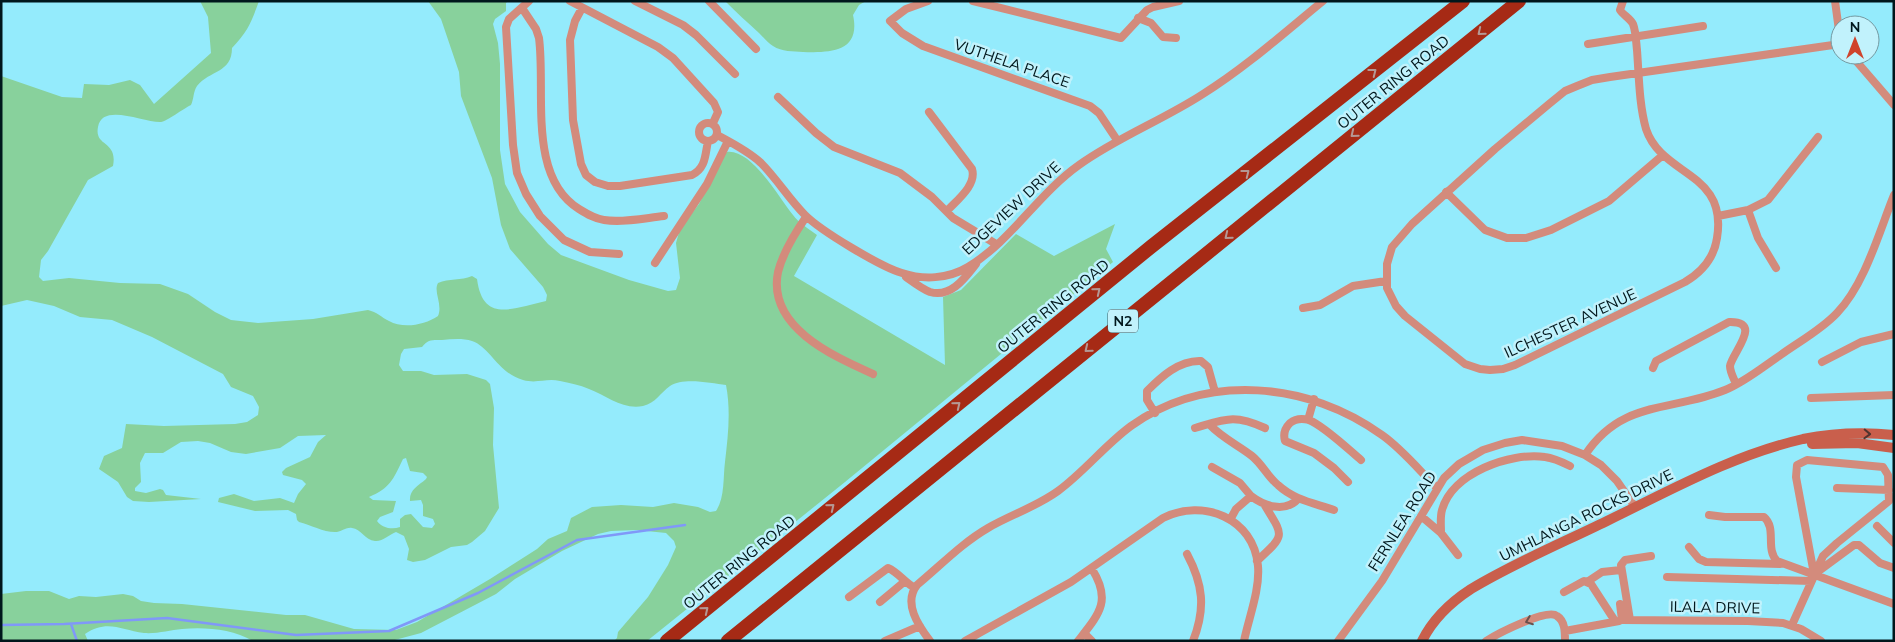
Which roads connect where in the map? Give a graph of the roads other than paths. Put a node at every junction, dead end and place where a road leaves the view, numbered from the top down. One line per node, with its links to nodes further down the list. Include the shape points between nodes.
1 (529, 1): 13 (street)
2 (570, 1): 14 (street)
3 (635, 1): 24 (street, via 690,30)
4 (709, 1): 22 (street)
5 (928, 1): 32 (street, VUTHELA PLACE, via 906,9 890,21 923,46 1090,106 1099,113)
6 (974, 1): 16 (street, via 1120,38)
7 (1179, 1): 16 (street, via 1153,7)
8 (1322, 1): 32 (street, EDGEVIEW DRIVE, via 1202,95)
9 (1463, 1): 111 (highway, OUTER RING ROAD / N2, one-way to 9, via 1152,246)
10 (1519, 1): 112 (highway, OUTER RING ROAD / N2, one-way to 112)
11 (1623, 1): 18 (street, via 1620,12 1632,22)
12 (1836, 1): 15 (street)
13 (522, 8): 40 (street, via 539,38 546,158 555,184 571,204 595,218 619,220); 44 (street, via 509,19 506,27 517,173 540,216 564,240 590,252)
14 (582, 8): 29 (street, via 673,58 714,102 718,112); 33 (street, via 570,40 573,120 586,175 595,182 620,186 692,175 704,164)
15 (1838, 15)
16 (1138, 18): 19 (street, via 1151,23 1163,37)
17 (1702, 26): 18 (street)
18 (1635, 36): 20 (street); 25 (street)
19 (1176, 38)
20 (1588, 44)
21 (1830, 45): 25 (street, ILCHESTER AVENUE)
22 (756, 49)
23 (1860, 65): 27 (street)
24 (735, 74)
25 (1639, 74): 35 (street, ILCHESTER AVENUE, via 1647,131); 36 (street, ILCHESTER AVENUE, via 1592,80 1565,91)
26 (778, 96): 39 (street, via 834,147 900,173)
27 (1894, 105)
28 (929, 112): 39 (street, via 973,173 972,182)
29 (713, 124): 30 (street); 33 (street, via 705,124 699,131)
30 (717, 135): 33 (street); 34 (street, EDGEVIEW DRIVE)
31 (1818, 137): 38 (street, via 1773,195)
32 (1117, 140): 43 (street, EDGEVIEW DRIVE, via 1058,182)
33 (708, 141)
34 (728, 141): 42 (street, EDGEVIEW DRIVE, via 762,164); 46 (street, via 707,184)
35 (1663, 155): 36 (street, via 1609,201 1551,230 1526,238 1507,238 1485,230); 41 (street, ILCHESTER AVENUE, via 1704,186)
36 (1446, 192): 49 (street, ILCHESTER AVENUE, via 1398,239 1388,257)
37 (1894, 194): 55 (street, via 1858,284 1843,306 1822,326)
38 (1748, 210): 41 (street); 47 (street, via 1758,238)
39 (947, 211): 43 (street, via 964,226)
40 (664, 216)
41 (1718, 216): 49 (street, ILCHESTER AVENUE, via 1712,255 1692,278 1504,369 1480,370 1458,361 1399,311)
42 (806, 217): 48 (street, EDGEVIEW DRIVE); 54 (street, via 778,272 781,303 790,320 807,339 831,355)
43 (996, 244): 45 (street, EDGEVIEW DRIVE)
44 (619, 254)
45 (981, 258): 48 (street, EDGEVIEW DRIVE, via 946,275 917,277); 48 (street, via 960,284 938,293 930,292)
46 (655, 263)
47 (1776, 268)
48 (900, 273)
49 (1386, 281): 50 (street, via 1353,286 1320,305)
50 (1303, 308)
51 (1894, 334): 52 (street, via 1861,342)
52 (1822, 362)
53 (1653, 368): 55 (street, via 1656,361 1729,322 1736,322 1745,329 1745,337 1730,368)
54 (873, 374)
55 (1736, 384): 68 (street, via 1715,394 1624,418)
56 (1215, 392): 59 (street, via 1262,390 1286,392); 60 (street); 60 (street, via 1208,367 1201,360 1192,361 1167,373 1147,392 1147,400)
57 (1894, 395): 58 (street)
58 (1811, 398)
59 (1314, 400): 61 (street); 73 (street, via 1335,407 1383,435)
60 (1155, 412): 100 (street, via 1131,426 1059,491 973,537)
61 (1308, 420): 69 (street); 72 (street, via 1300,419 1290,424 1284,434 1285,441 1314,453)
62 (1209, 424): 63 (street); 64 (street, via 1240,418); 77 (street, via 1255,458 1277,484)
63 (1196, 428)
64 (1265, 428)
65 (1894, 436): 66 (main road, UMHLANGA ROCKS DRIVE, one-way to 65, via 1843,434)
66 (1784, 445): 67 (main road, UMHLANGA ROCKS DRIVE, via 1841,442); 79 (main road, UMHLANGA ROCKS DRIVE, via 1724,464)
67 (1894, 448)
68 (1585, 455): 73 (street, FERNLEA ROAD, via 1544,442 1522,440 1505,443 1483,450 1459,464); 79 (street, FERNLEA ROAD, via 1609,472)
69 (1361, 460)
70 (1570, 466): 85 (street, via 1545,457 1528,457 1483,468 1464,480 1446,499 1442,511)
71 (1212, 467): 76 (street, via 1240,482)
72 (1348, 482)
73 (1436, 487): 82 (street, FERNLEA ROAD)
74 (1837, 488): 75 (street)
75 (1889, 490): 97 (street, via 1887,504 1837,542 1823,556); 97 (street, via 1886,470 1879,466 1807,460 1797,465 1796,477)
76 (1251, 496): 78 (street); 83 (street)
77 (1298, 499): 78 (street, via 1287,506); 80 (street)
78 (1264, 504): 91 (street, via 1280,538)
79 (1635, 507): 121 (main road, UMHLANGA ROCKS DRIVE, via 1471,589 1432,623)
80 (1334, 510)
81 (1709, 515): 92 (street, via 1767,518 1772,555)
82 (1420, 516): 85 (street); 120 (street, FERNLEA ROAD, via 1382,581)
83 (1230, 520): 91 (street, via 1246,535); 94 (street, via 1204,510 1187,509 1170,514)
84 (1877, 526): 86 (street)
85 (1442, 533): 89 (street)
86 (1894, 543)
87 (1689, 546): 92 (street, via 1698,559 1706,562)
88 (1187, 554): 118 (street, via 1197,572 1201,596)
89 (1458, 555)
90 (1651, 556): 95 (street, via 1625,560)
91 (1257, 561): 119 (street, via 1257,583)
92 (1781, 564): 97 (street)
93 (1894, 568): 97 (street, via 1880,563 1859,545 1854,545)
94 (1092, 569): 110 (street, via 1101,585 1102,603); 115 (street)
95 (1621, 570): 99 (street, via 1602,572); 106 (street)
96 (1666, 577): 97 (street)
97 (1812, 578): 105 (street); 107 (street)
98 (904, 582): 100 (street); 102 (street, via 888,568); 103 (street)
99 (1587, 582): 101 (street); 106 (street)
100 (914, 588): 108 (street, via 912,610)
101 (1564, 592)
102 (849, 597)
103 (880, 602)
104 (1620, 604): 106 (street)
105 (1894, 604)
106 (1622, 621): 107 (street, ILALA DRIVE, via 1757,621); 109 (street, ILALA DRIVE)
107 (1792, 625): 124 (street, ILALA DRIVE)
108 (920, 626): 113 (street); 114 (street)
109 (1564, 631): 122 (street, one-way to 122, via 1560,618 1552,614 1522,623); 123 (street)
110 (1084, 633): 116 (street); 117 (street)
111 (667, 641)
112 (728, 641)
113 (885, 641)
114 (930, 641)
115 (965, 641)
116 (1078, 641)
117 (1092, 641)
118 (1193, 641)
119 (1244, 641)
120 (1338, 641)
121 (1422, 641)
122 (1486, 641)
123 (1565, 641)
124 (1821, 641)

